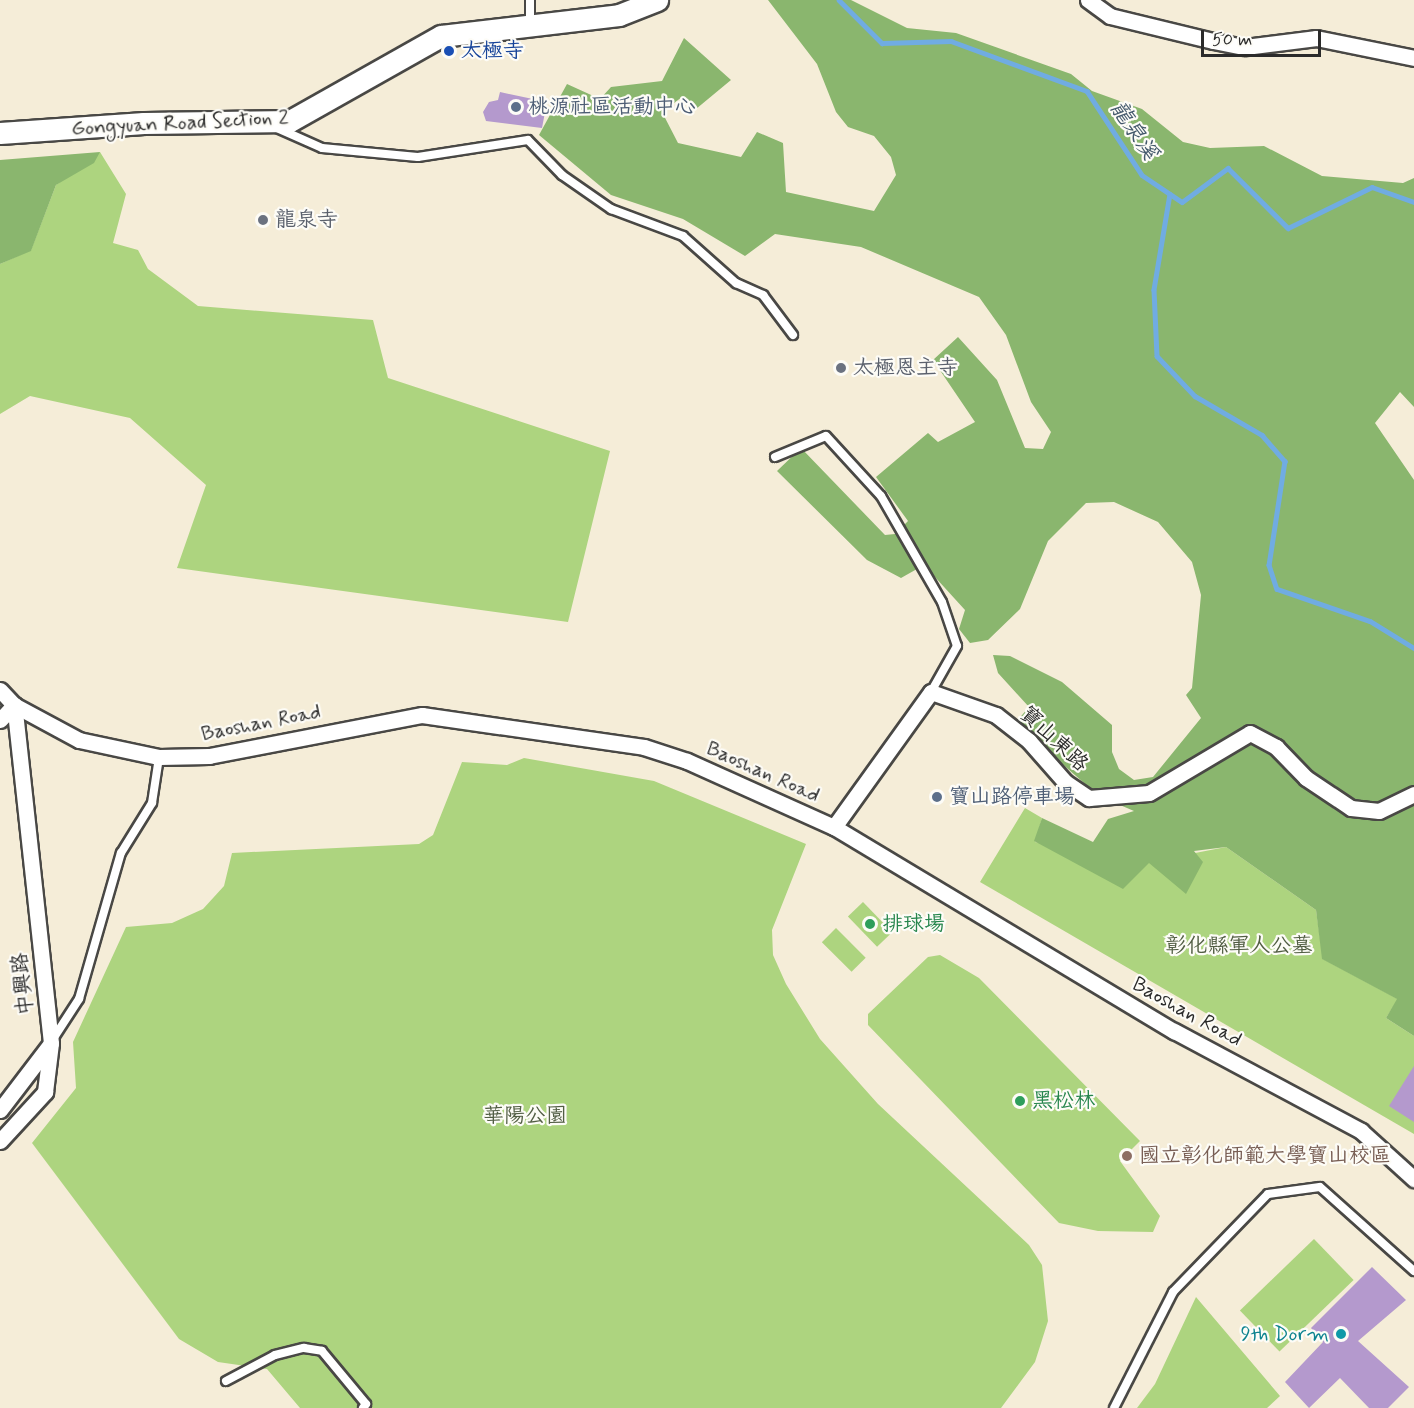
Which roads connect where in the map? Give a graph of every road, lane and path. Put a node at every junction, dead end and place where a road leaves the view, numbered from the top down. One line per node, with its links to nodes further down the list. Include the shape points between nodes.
1 (530, 0): 4 (lane)
2 (657, 0): 4 (main road, Gongyuan Road Section 2, via 619,15)
3 (1088, 0): 5 (street, via 1110,16 1245,47 1316,38)
4 (530, 23): 6 (main road, Gongyuan Road Section 2, via 441,36 398,56 314,112 290,121)
5 (1414, 58)
6 (260, 120): 7 (main road, Gongyuan Road Section 2); 8 (lane, via 322,148 418,157 528,140 562,175 611,209 684,236 736,283 763,295)
7 (0, 133)
8 (793, 335)
9 (775, 457): 11 (lane, via 826,436 881,496 942,602 957,646)
10 (0, 690): 12 (street)
11 (931, 692): 15 (street, 寶山東路, via 996,716 1029,741 1065,782 1089,798 1149,793 1250,733 1276,747 1305,778 1352,808 1379,811); 16 (street)
12 (14, 705): 13 (street); 14 (street, Baoshan Road, via 103,749); 17 (street, 中興路)
13 (0, 720)
14 (159, 757): 16 (street, Baoshan Road, via 209,756 422,715 468,718 644,747 757,788); 17 (lane, via 152,803 121,853 79,999)
15 (1414, 794)
16 (834, 827): 20 (street, Baoshan Road, via 1174,1030 1361,1131)
17 (51, 1043): 18 (street); 19 (street, 中興路, via 45,1092)
18 (0, 1110)
19 (0, 1141)
20 (1414, 1179)
21 (1414, 1271): 24 (lane, via 1320,1187 1268,1194 1173,1292)
22 (226, 1381): 23 (lane, via 275,1355 322,1351 366,1404)
23 (363, 1408)
24 (1114, 1408)

